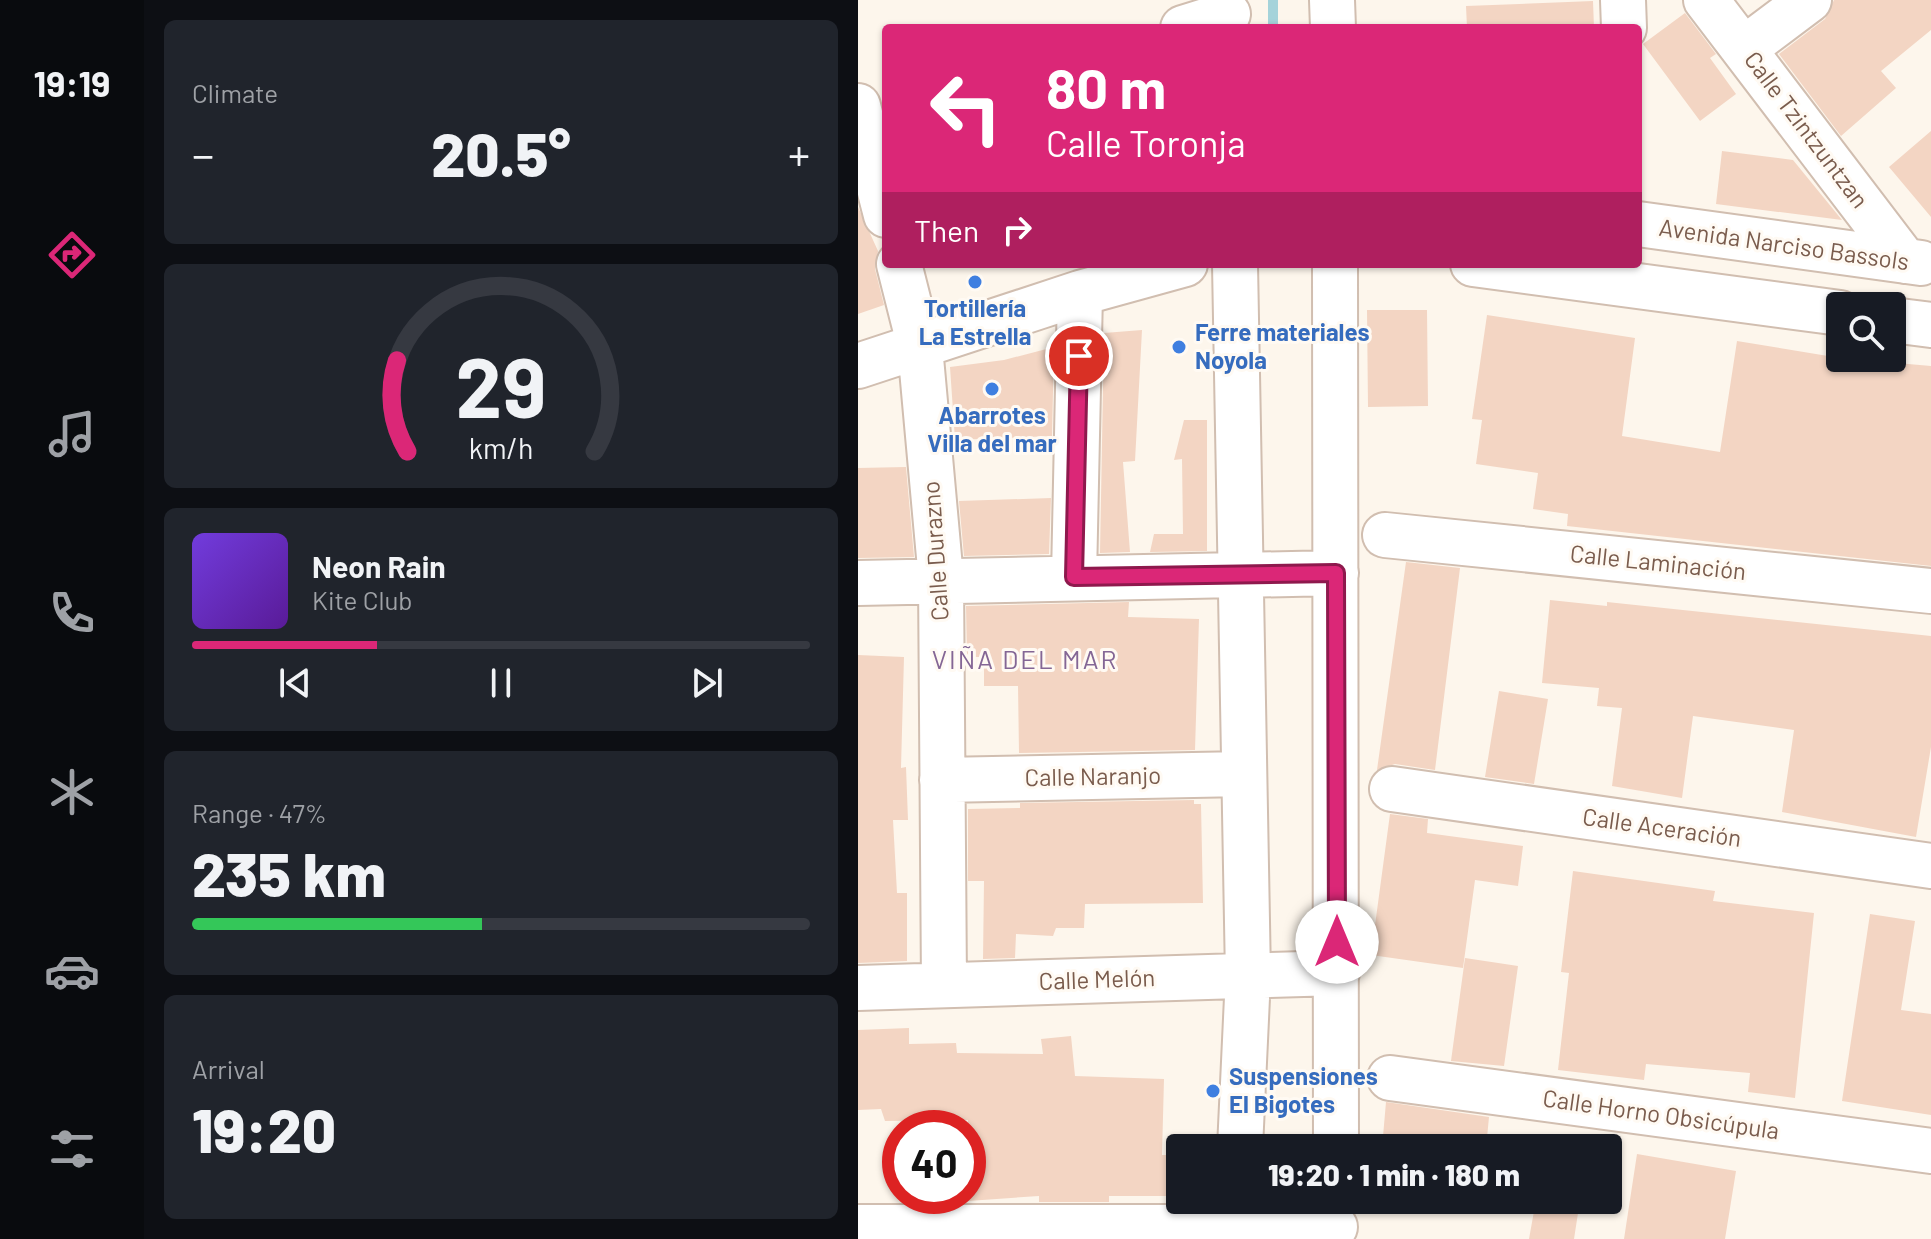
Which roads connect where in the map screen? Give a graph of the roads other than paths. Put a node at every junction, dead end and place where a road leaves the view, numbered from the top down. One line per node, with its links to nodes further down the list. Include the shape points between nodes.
1 (1332, 0): 7 (street)
2 (1623, 0): 8 (street)
3 (1706, 0): 9 (street, Calle Tzintzuntzan)
4 (1809, 0): 9 (street)
5 (1228, 14): 6 (street)
6 (1196, 24)
7 (1333, 24)
8 (1624, 24)
9 (1745, 48): 13 (street, Calle Tzintzuntzan)
10 (866, 120): 11 (street)
11 (882, 196)
12 (1642, 225): 13 (street, Avenida Narciso Bassols)
13 (1918, 263)
14 (900, 268): 23 (street, Calle Durazno)
15 (1171, 268): 19 (street)
16 (1235, 268): 27 (street)
17 (1335, 268): 26 (street)
18 (1503, 268): 20 (street)
19 (1080, 293): 23 (street); 28 (street)
20 (1826, 311)
21 (1906, 322): 22 (street)
22 (1931, 325)
23 (920, 347): 24 (street); 29 (street, Calle Durazno)
24 (858, 366)
25 (1385, 535): 31 (street, Calle Laminación)
26 (1336, 573): 27 (street); 36 (street)
27 (1241, 575): 28 (street); 32 (street)
28 (1074, 577): 29 (street)
29 (941, 579): 30 (street); 33 (street, Calle Durazno)
30 (858, 583)
31 (1931, 591)
32 (1244, 774): 33 (street, Calle Naranjo); 37 (street)
33 (942, 780): 38 (street, Calle Durazno)
34 (1392, 789): 35 (street, Calle Aceración)
35 (1931, 866)
36 (1337, 973): 37 (street, Calle Melón); 42 (street)
37 (1248, 976): 38 (street, Calle Melón); 41 (street)
38 (944, 985): 39 (street, Calle Melón)
39 (858, 988)
40 (1390, 1078): 43 (street, Calle Horno Obsicúpula)
41 (1241, 1134)
42 (1336, 1134)
43 (1931, 1151)
44 (1237, 1222): 45 (street); 46 (street)
45 (1335, 1222)
46 (858, 1227)

